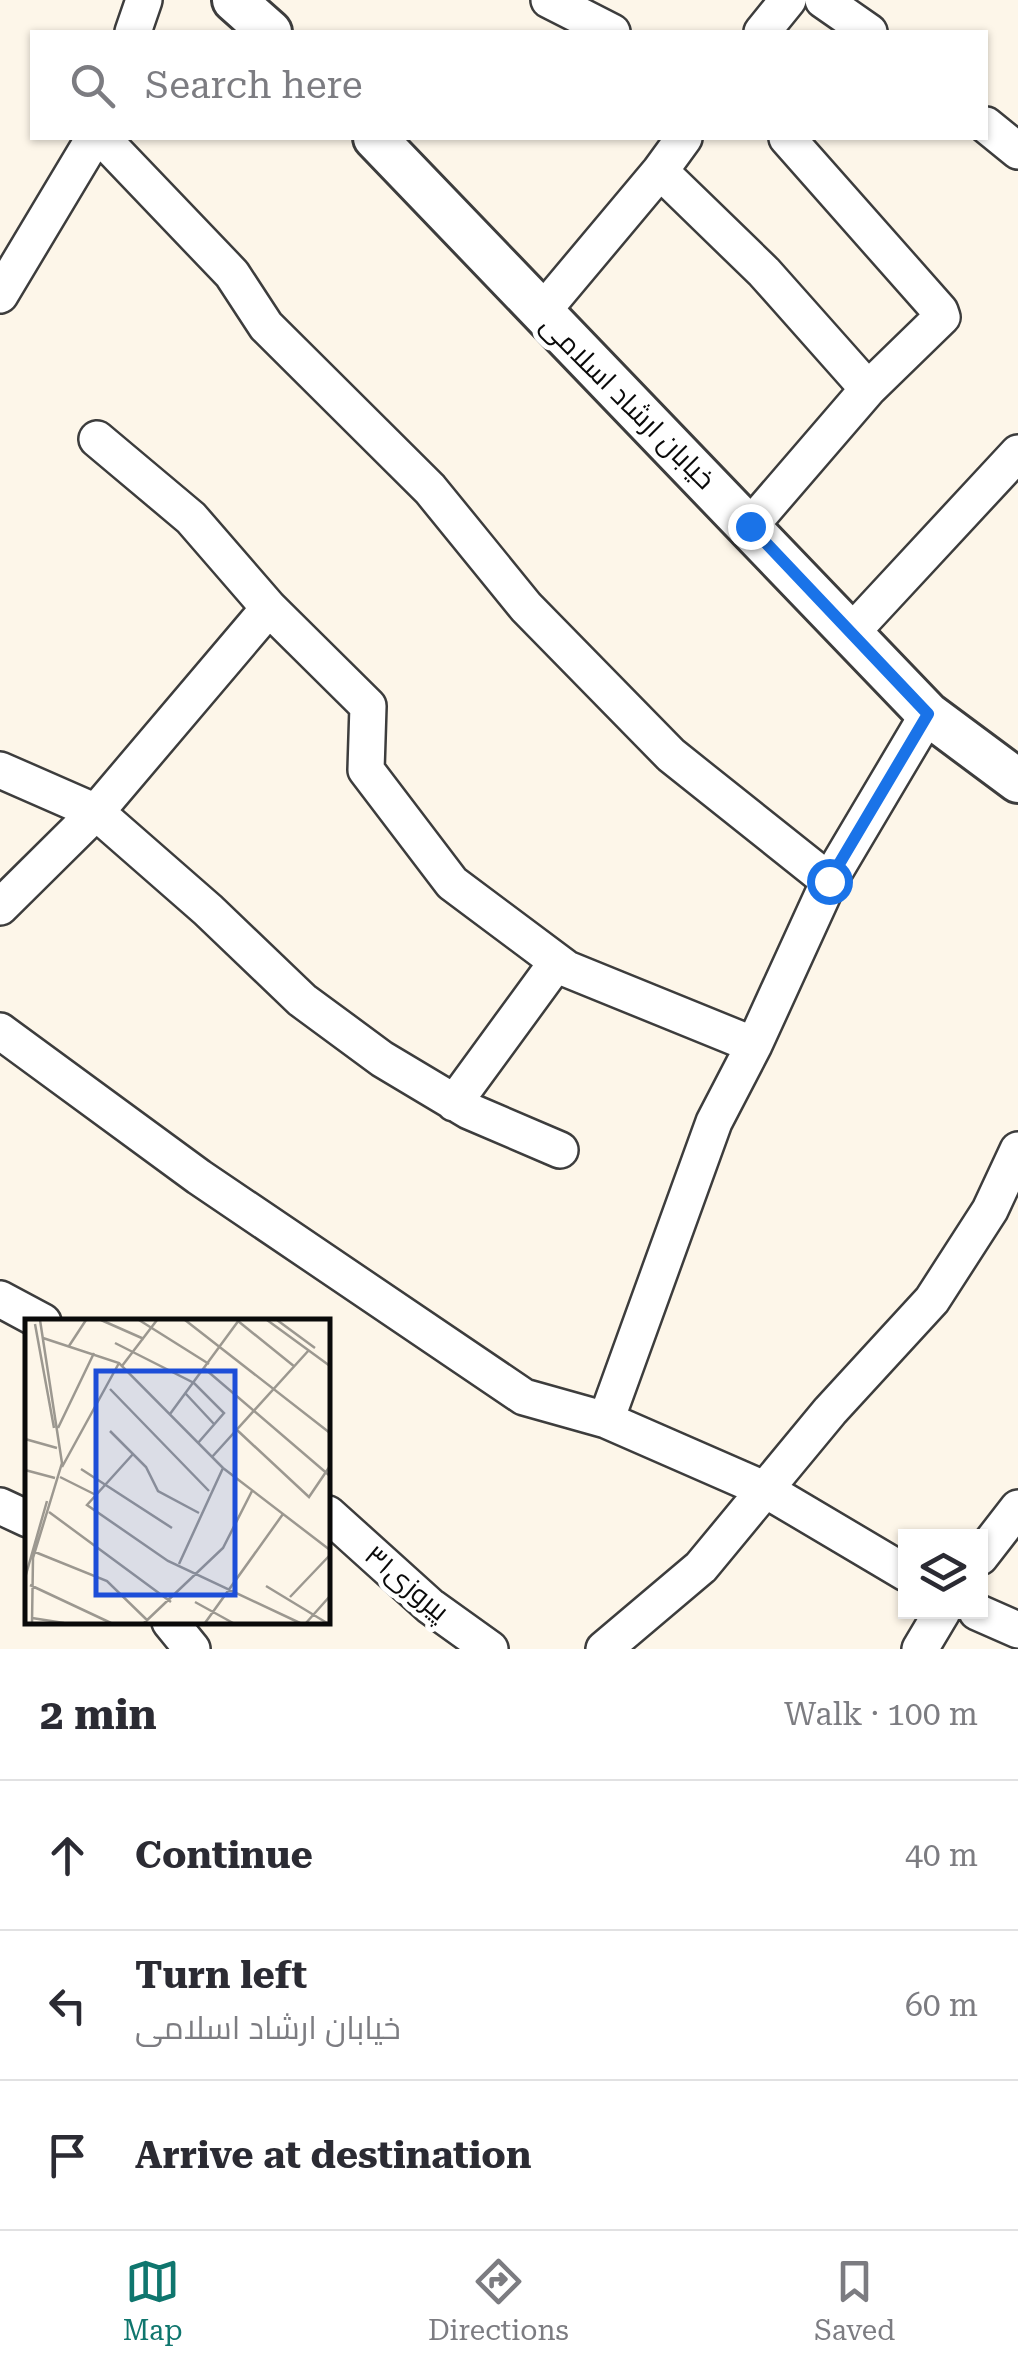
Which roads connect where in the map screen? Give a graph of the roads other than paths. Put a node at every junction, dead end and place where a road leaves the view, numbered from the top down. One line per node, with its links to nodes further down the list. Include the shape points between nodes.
1 (144, 0): 6 (street)
2 (234, 0): 7 (street)
3 (549, 0): 8 (street)
4 (788, 0): 9 (street)
5 (824, 0): 10 (street)
6 (134, 30)
7 (268, 30)
8 (608, 30)
9 (764, 30)
10 (865, 30)
11 (988, 127): 17 (street)
12 (93, 140): 19 (street)
13 (104, 140): 31 (street, via 232,274 266,326 430,489 539,620 671,754)
14 (378, 140): 20 (street, خیابان ارشاد اسلامی)
15 (683, 140): 18 (street)
16 (789, 140): 21 (street, via 942,317)
17 (1018, 151)
18 (660, 171): 20 (street); 21 (street, via 764,272)
19 (0, 294)
20 (541, 313): 24 (street, خیابان ارشاد اسلامی)
21 (868, 389): 24 (street)
22 (97, 438): 25 (street, via 191,518)
23 (1018, 453): 26 (street)
24 (750, 526): 26 (street, خیابان ارشاد اسلامی)
25 (269, 608): 30 (street); 33 (street, via 368,706 366,770 452,883)
26 (850, 634): 27 (street, خیابان ارشاد اسلامی)
27 (928, 714): 29 (street, خیابان ارشاد اسلامی); 31 (street)
28 (0, 770): 30 (street)
29 (1018, 782)
30 (96, 812): 32 (street); 36 (street, via 302,1000)
31 (829, 881): 35 (street)
32 (0, 907)
33 (558, 962): 35 (street); 36 (street)
34 (0, 1031): 41 (street, via 199,1177 524,1396)
35 (754, 1045): 41 (street, via 714,1122)
36 (454, 1103): 37 (street)
37 (560, 1150)
38 (1018, 1150): 42 (street, via 990,1210 932,1300)
39 (0, 1299): 40 (street)
40 (37, 1319)
41 (606, 1420): 42 (street)
42 (766, 1490): 48 (street); 55 (street, via 701,1566)
43 (0, 1506): 46 (street)
44 (1018, 1508): 47 (street)
45 (330, 1516): 54 (street, پیروزی۳۱, via 430,1606)
46 (25, 1518)
47 (988, 1547)
48 (898, 1568)
49 (988, 1617): 52 (street)
50 (938, 1619): 56 (street)
51 (172, 1624): 53 (street)
52 (1018, 1630)
53 (192, 1649)
54 (490, 1649)
55 (604, 1649)
56 (920, 1649)

